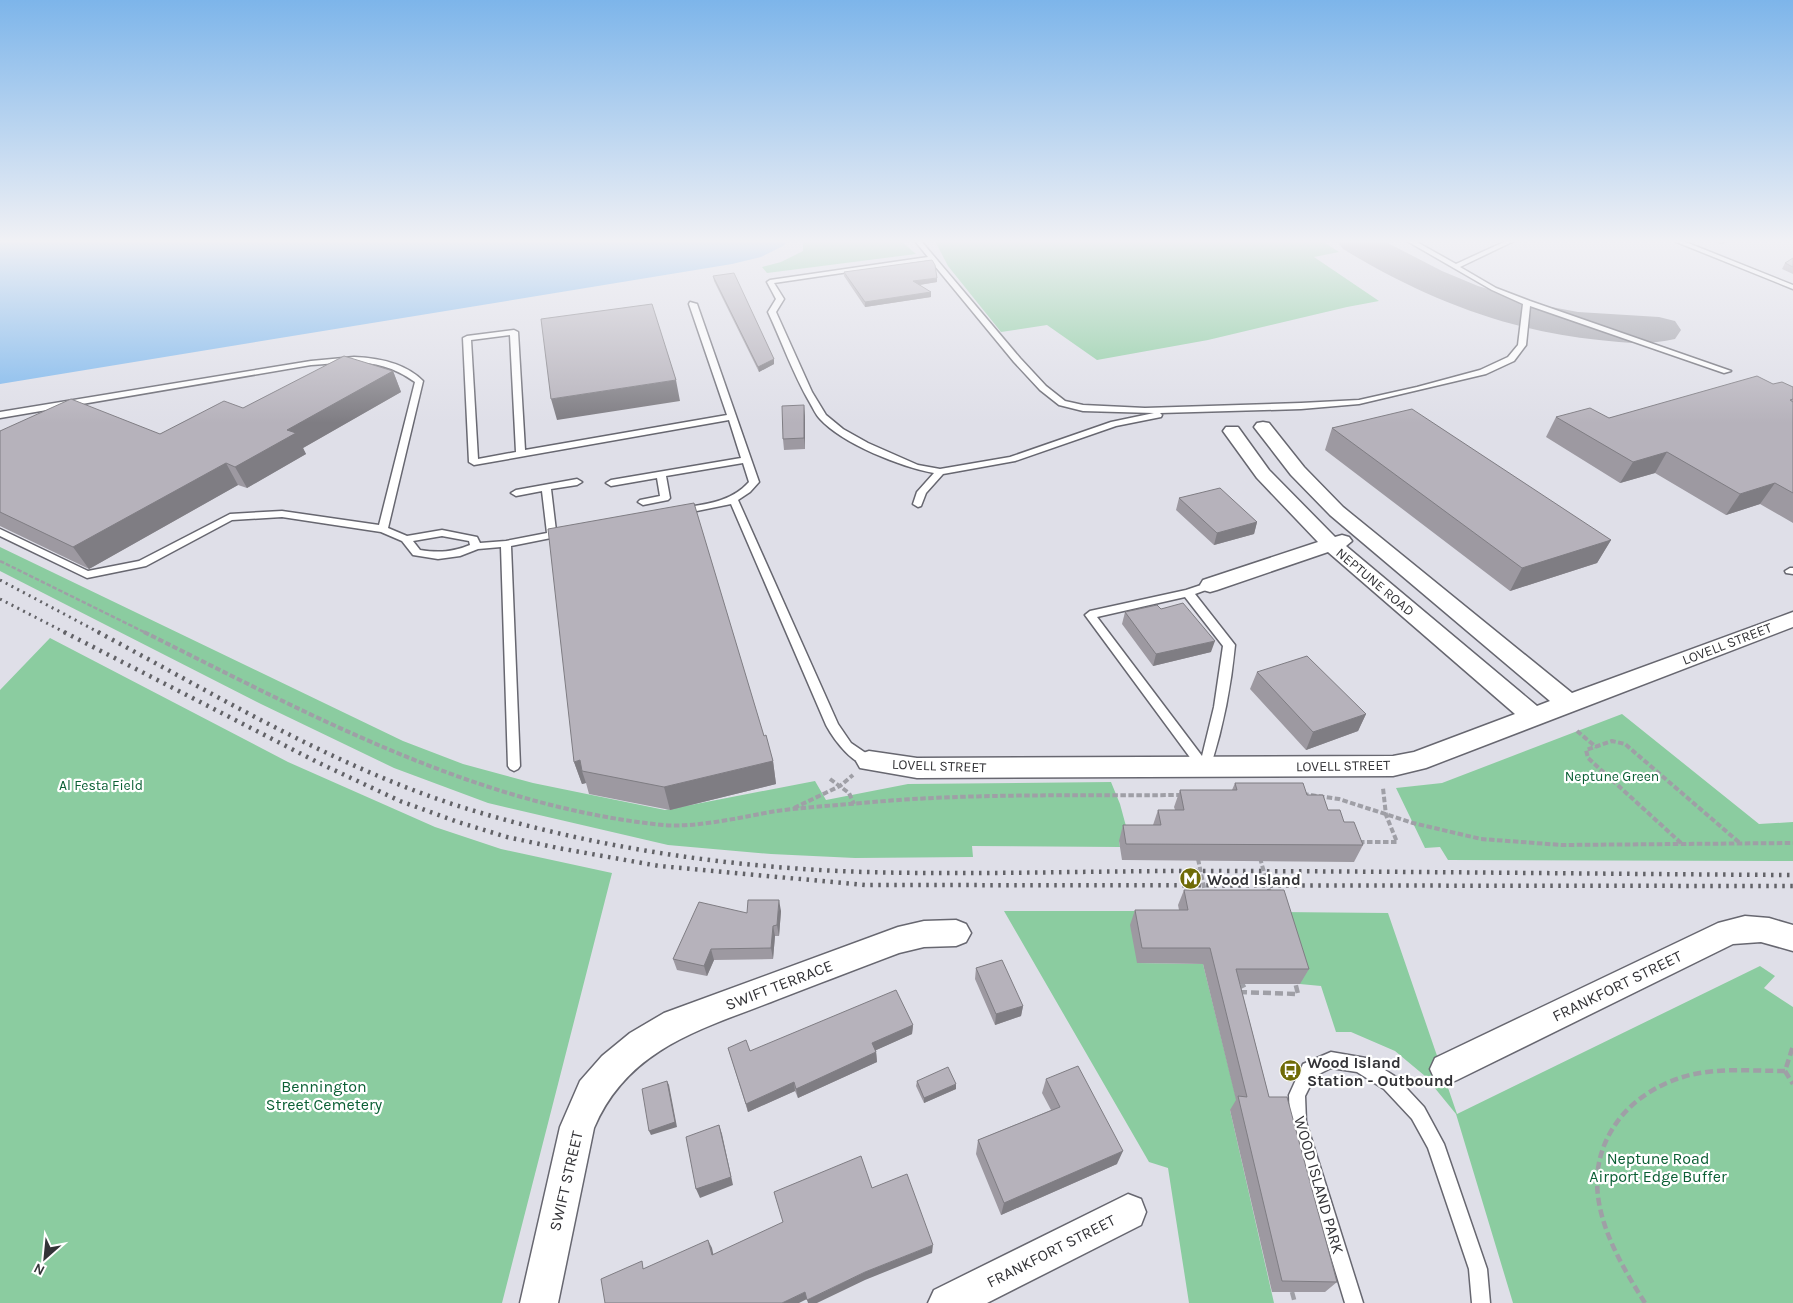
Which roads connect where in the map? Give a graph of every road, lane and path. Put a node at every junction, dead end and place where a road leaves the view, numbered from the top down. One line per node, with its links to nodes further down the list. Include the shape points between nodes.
1 (778, 302): 12 (lane, via 772,312 808,392 823,417 865,445 915,467)
2 (969, 302): 7 (lane, via 1017,360 1062,403 1110,410)
3 (1525, 302): 4 (lane)
4 (1528, 303): 6 (lane); 7 (lane, via 1522,345 1511,359 1483,372 1359,402)
5 (693, 304): 9 (lane)
6 (1727, 371)
7 (1189, 409): 12 (lane, via 1114,424 1012,459)
8 (0, 415): 22 (lane, via 311,363 359,359 384,361 406,370 419,381)
9 (732, 417): 10 (lane); 11 (lane)
10 (521, 454): 10 (lane, via 474,462 467,338 514,332)
11 (747, 460): 13 (lane); 18 (lane, via 754,482 745,494)
12 (940, 472): 20 (lane, via 922,492)
13 (660, 474): 15 (lane); 19 (lane, via 666,498)
14 (577, 482): 16 (lane)
15 (611, 483)
16 (546, 487): 17 (lane); 25 (lane)
17 (516, 493)
18 (734, 501): 21 (lane); 39 (lane, via 832,725 843,744)
19 (643, 502)
20 (918, 504)
21 (668, 513)
22 (383, 529): 23 (lane, via 282,514 230,517 142,564 87,575); 27 (lane)
23 (0, 532)
24 (571, 532): 25 (lane)
25 (552, 535): 28 (lane)
26 (1362, 535): 29 (street); 29 (street, NEPTUNE ROAD, via 1292,466 1266,432 1235,437 1293,508); 35 (street, NEPTUNE ROAD)
27 (406, 539): 30 (lane, via 442,532 473,539); 30 (lane, via 417,553 438,556 460,553)
28 (506, 544): 30 (lane); 40 (lane)
29 (1331, 544): 32 (street); 36 (street, NEPTUNE ROAD)
30 (476, 546)
31 (0, 561): 48 (path, via 360,739 486,786 586,813 666,825)
32 (1210, 585): 33 (lane)
33 (1188, 592): 41 (lane, via 1229,645 1228,672); 41 (lane, via 1090,615)
34 (1793, 620): 35 (street, LOVELL STREET)
35 (1569, 704): 36 (street, LOVELL STREET)
36 (1534, 717): 41 (street, LOVELL STREET, via 1393,766)
37 (1577, 731): 38 (path)
38 (1596, 746): 52 (path, via 1586,750 1588,758); 53 (path, via 1612,741 1625,744)
39 (869, 761): 41 (street, LOVELL STREET, via 917,768); 44 (path)
40 (514, 766)
41 (1204, 768)
42 (830, 779): 44 (path)
43 (1388, 785): 49 (path, via 1383,787)
44 (840, 786): 47 (path, via 849,792); 48 (path)
45 (1298, 793): 49 (path, via 1339,799)
46 (1183, 795): 47 (path, via 906,799)
47 (854, 804): 48 (path)
48 (792, 809)
49 (1386, 815): 50 (path, via 1398,842); 52 (path, via 1482,839 1562,844)
50 (1355, 842)
51 (1793, 843): 53 (path)
52 (1682, 844): 53 (path)
53 (1741, 844)
54 (1196, 850): 56 (path, bridge)
55 (1258, 850): 57 (path, bridge)
56 (1206, 896)
57 (1271, 896)
58 (956, 933): 63 (street, SWIFT TERRACE, via 924,934 898,940 676,1024 641,1044)
59 (1793, 938): 64 (street, FRANKFORT STREET, via 1748,928 1728,932)
60 (1294, 978): 61 (path, via 1298,994 1231,992)
61 (1246, 984)
62 (1793, 1046): 65 (path)
63 (613, 1067): 69 (street, SWIFT STREET, via 592,1093 577,1127)
64 (1446, 1069)
65 (1785, 1072): 66 (path); 74 (path, via 1733,1072 1683,1077 1638,1100 1605,1138 1596,1173 1602,1220 1630,1281)
66 (1793, 1084)
67 (1128, 1212): 70 (street, FRANKFORT STREET)
68 (1292, 1292): 71 (path)
69 (539, 1303)
70 (946, 1303)
71 (1295, 1303)
72 (1354, 1303): 73 (lane, WOOD ISLAND PARK, via 1298,1122 1297,1095 1309,1070 1331,1060 1360,1064 1390,1082 1418,1113 1435,1144 1478,1269)
73 (1481, 1303)
74 (1645, 1303)

